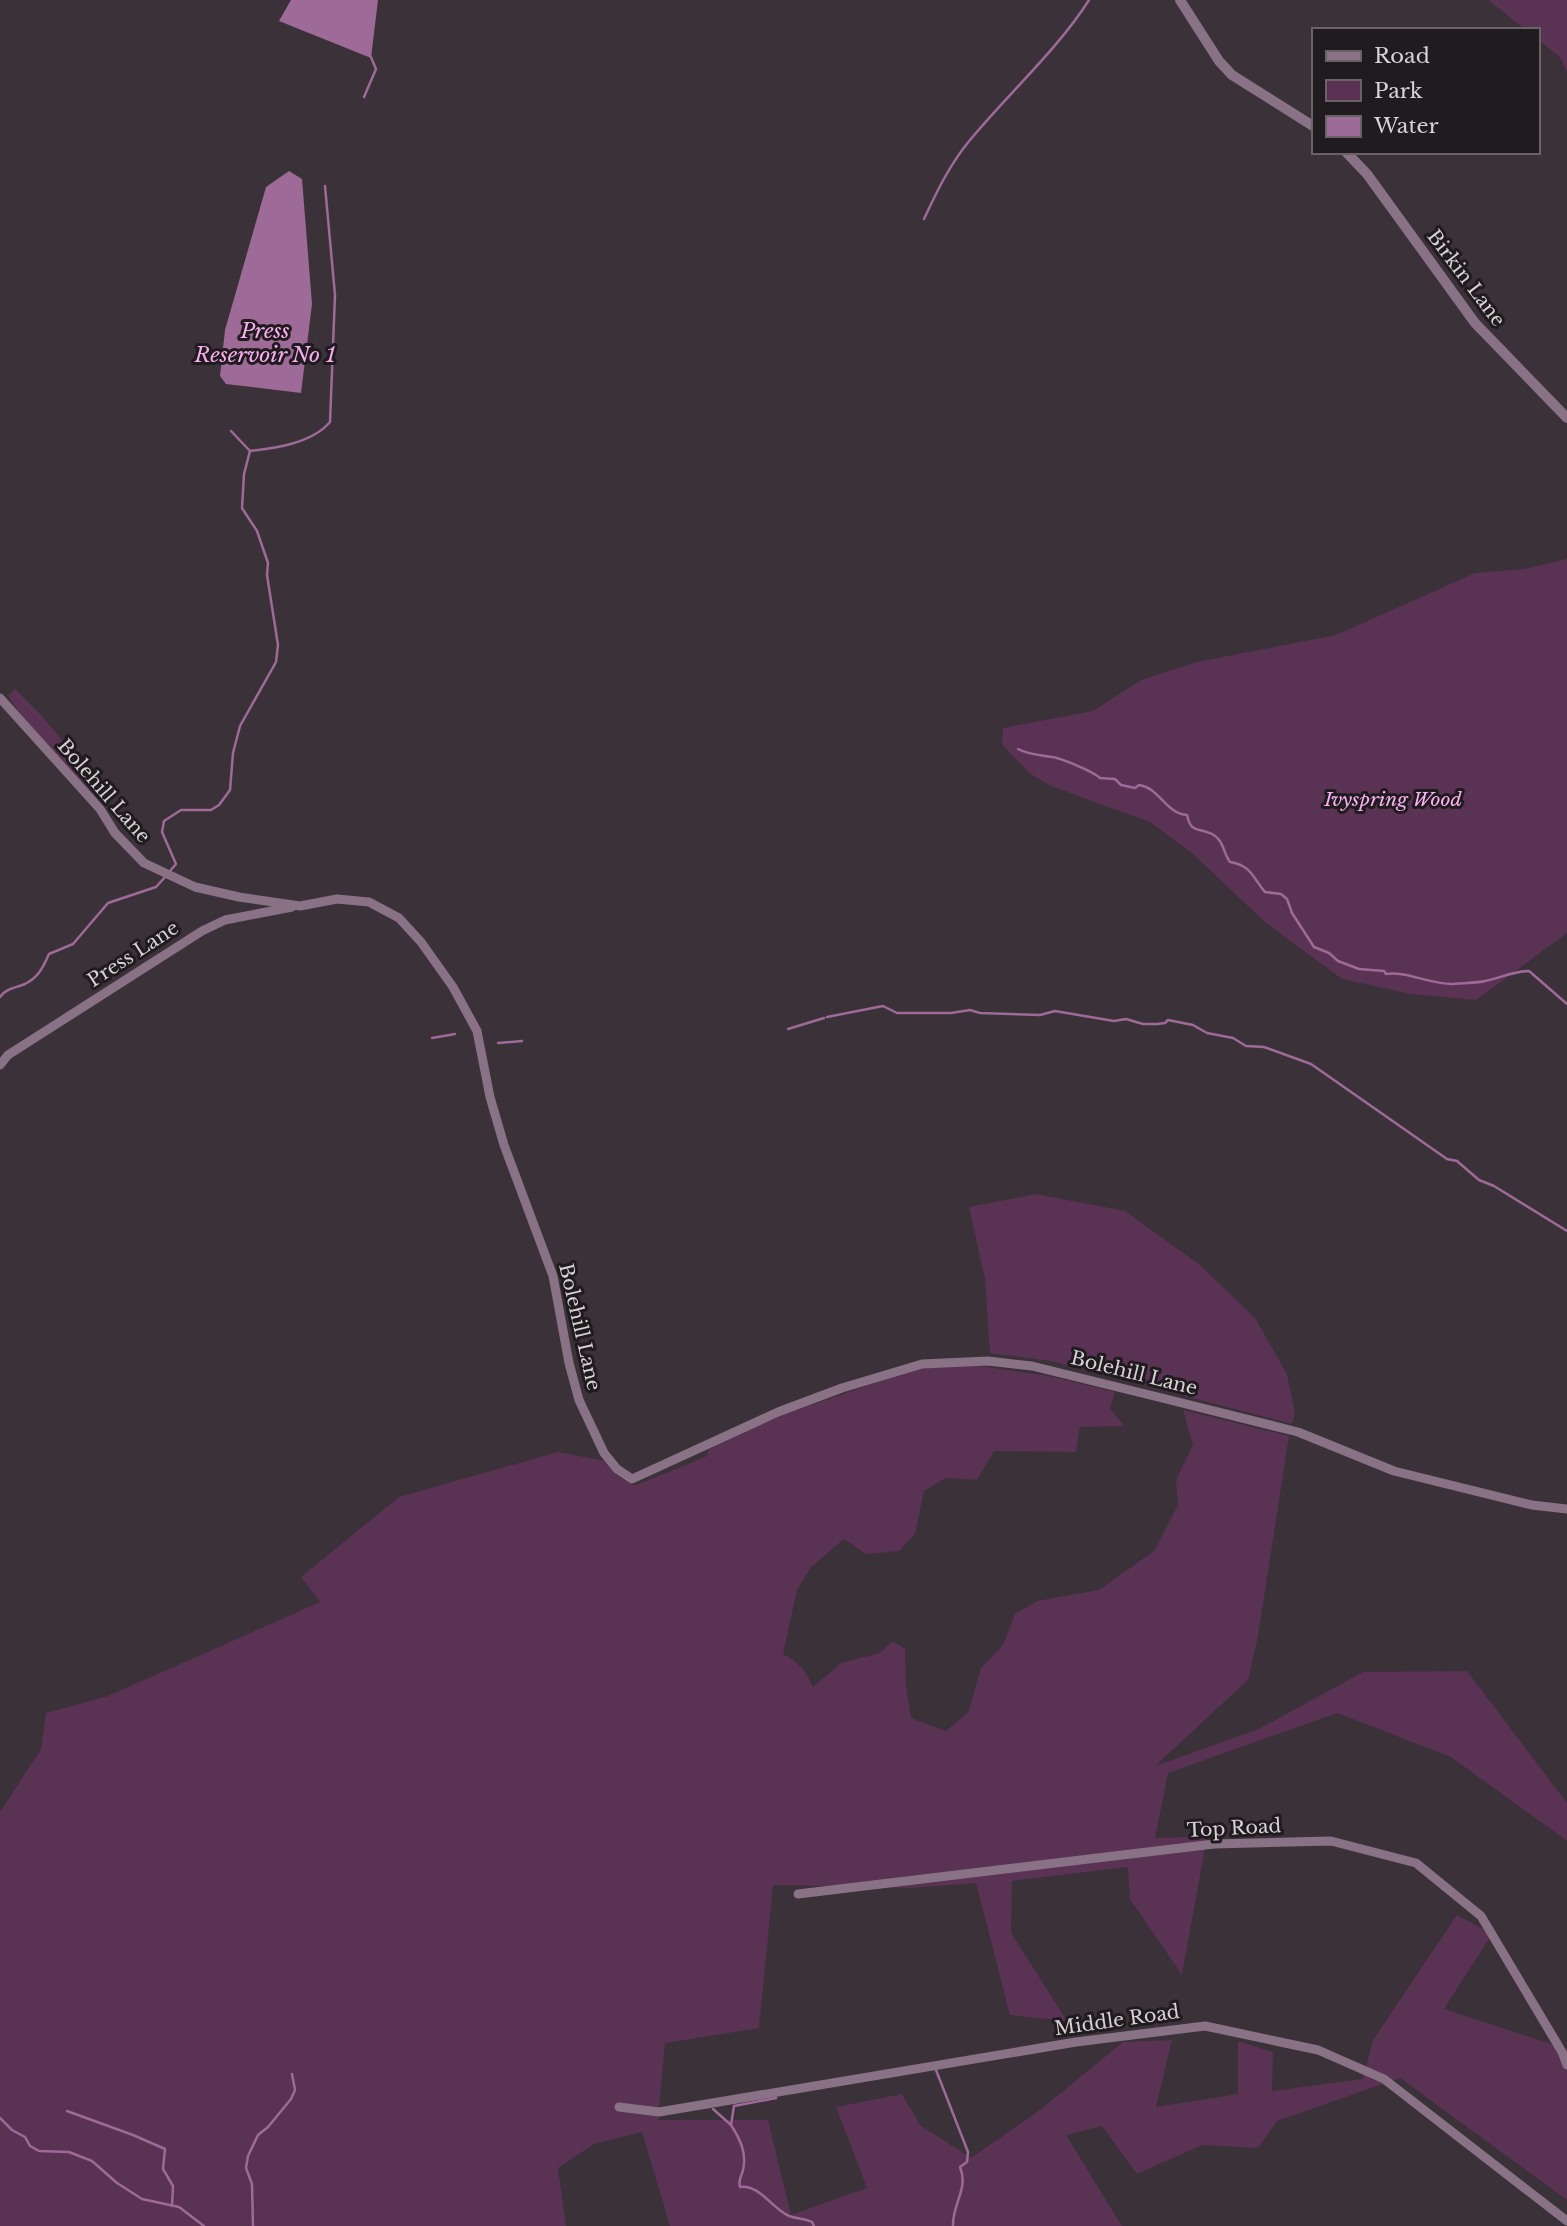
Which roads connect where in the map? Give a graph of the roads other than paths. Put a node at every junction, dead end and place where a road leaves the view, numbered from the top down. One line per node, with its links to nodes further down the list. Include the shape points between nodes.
1 (1180, 0): 2 (street, via 1233,75)
2 (1312, 125)
3 (1348, 154): 4 (street, Birkin Lane, via 1475,323)
4 (1567, 418)
5 (0, 698): 6 (street, Bolehill Lane, via 145,863 195,887)
6 (300, 906): 7 (street, Press Lane, via 225,920 202,931 8,1055); 8 (street, Bolehill Lane, via 350,899 369,902 400,918 453,987 477,1031 504,1145 553,1276 579,1400 604,1453 625,1476 632,1479 842,1388 922,1364 988,1362 1032,1366 1298,1432 1394,1471)
7 (0, 1065)
8 (1567, 1509)
9 (798, 1894): 10 (street, Top Road, via 1214,1844 1331,1841 1416,1863 1481,1916)
10 (1567, 2065)
11 (619, 2107): 12 (street, Middle Road, via 659,2112 1062,2044 1205,2026 1318,2050 1384,2079)
12 (1567, 2221)

